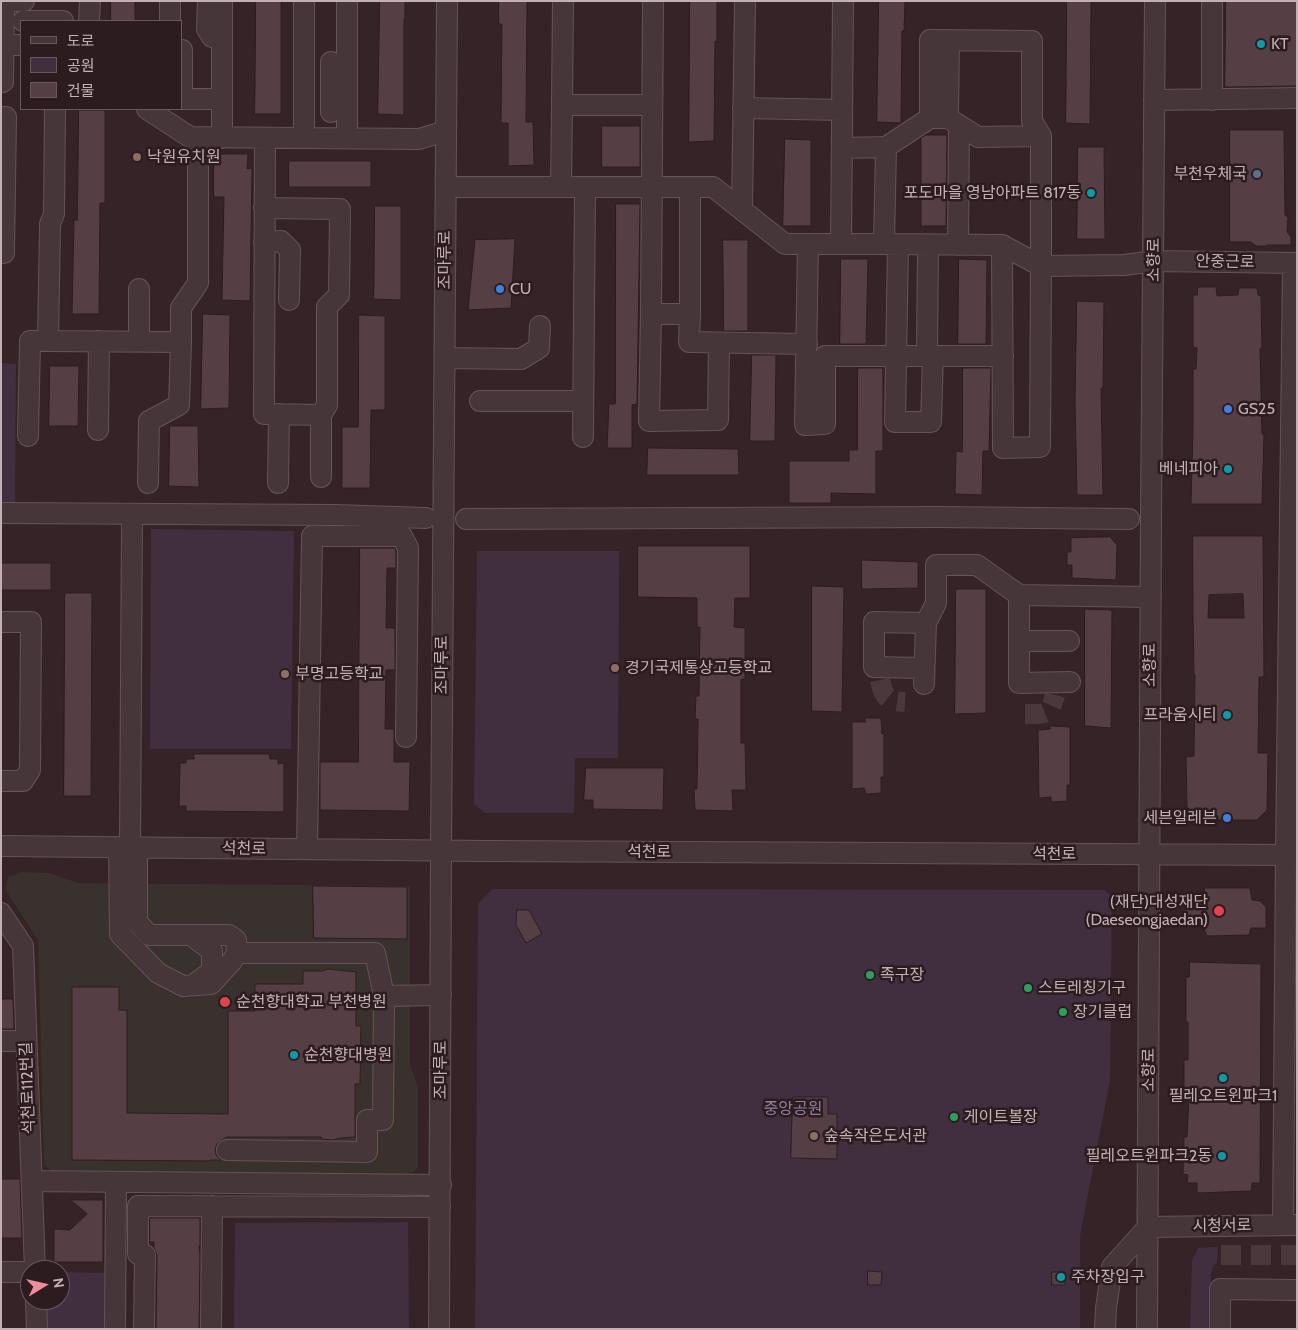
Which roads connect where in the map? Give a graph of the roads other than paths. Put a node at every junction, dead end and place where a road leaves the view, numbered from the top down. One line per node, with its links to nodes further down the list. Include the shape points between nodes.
1 (4, 1): 2 (street); 19 (street)
2 (24, 1)
3 (90, 1): 16 (street)
4 (170, 1): 17 (street)
5 (208, 1): 18 (street, via 207,29 212,36)
6 (222, 1): 18 (street)
7 (304, 1): 33 (street)
8 (347, 1): 34 (street)
9 (447, 1): 37 (street, 조마루로)
10 (563, 1): 26 (street)
11 (653, 1): 27 (street)
12 (745, 1): 29 (street)
13 (844, 1): 32 (street)
14 (1155, 1): 24 (street, 소향로)
15 (1212, 1): 25 (street)
16 (90, 20)
17 (170, 20)
18 (222, 39): 23 (street)
19 (12, 45): 21 (street)
20 (331, 62): 34 (street)
21 (9, 83)
22 (1297, 98): 25 (street)
23 (222, 99): 28 (street); 40 (street)
24 (1154, 100): 25 (street); 61 (street, 소향로)
25 (1212, 100)
26 (562, 105): 27 (street); 47 (street)
27 (652, 105): 49 (street)
28 (182, 106)
29 (744, 108): 32 (street); 52 (street)
30 (55, 110): 69 (street)
31 (176, 110): 39 (street, via 190,138)
32 (842, 110): 44 (street)
33 (304, 112): 34 (street); 42 (street)
34 (339, 112): 43 (street)
35 (1, 117): 60 (street, via 6,117)
36 (946, 120): 38 (street, via 978,137); 38 (street, via 930,40 1032,41 1032,121); 45 (street); 58 (street)
37 (446, 131): 43 (street, via 419,138); 46 (street, 조마루로)
38 (1041, 136): 63 (street)
39 (198, 138): 40 (street); 73 (street, via 198,283 181,308)
40 (222, 138): 41 (street)
41 (265, 138): 42 (street); 51 (street)
42 (304, 138): 43 (street)
43 (347, 138)
44 (842, 148): 45 (street); 55 (street)
45 (886, 148): 56 (street)
46 (446, 187): 47 (street); 79 (street, 조마루로)
47 (562, 187): 48 (street)
48 (585, 187): 49 (street); 81 (street)
49 (652, 187): 50 (street); 66 (street)
50 (690, 187): 52 (street, via 713,187); 67 (street)
51 (264, 208): 53 (street); 83 (street, via 340,209 339,295 326,307 327,405)
52 (742, 210): 54 (street, via 785,244)
53 (264, 242): 65 (street, via 282,241 290,250); 82 (street, via 264,414)
54 (808, 244): 55 (street); 75 (street)
55 (841, 244): 56 (street)
56 (891, 245): 57 (street); 76 (street)
57 (928, 245): 58 (street); 77 (street)
58 (958, 245): 59 (street)
59 (1002, 245): 63 (street); 78 (street)
60 (4, 254)
61 (1154, 261): 62 (street, 안중근로); 63 (street, 안중근로, via 1124,265); 97 (street, 소향로)
62 (1295, 263): 72 (street)
63 (1041, 266): 78 (street, via 1040,447 1003,448)
64 (139, 289): 71 (street)
65 (289, 300)
66 (651, 314): 67 (street); 74 (street, via 649,421 718,420)
67 (690, 314): 74 (street, via 689,342)
68 (540, 326): 79 (street, via 539,348 520,359)
69 (48, 341): 70 (street); 85 (street, via 30,341)
70 (99, 341): 71 (street); 84 (street)
71 (138, 341): 73 (street)
72 (1295, 341): 95 (street)
73 (180, 342): 88 (street, via 179,405 149,421)
74 (719, 343): 75 (street)
75 (813, 352): 76 (street)
76 (896, 355): 77 (street); 77 (street, via 895,422 931,422)
77 (930, 356): 78 (street)
78 (1003, 356)
79 (445, 358): 108 (street, 조마루로)
80 (480, 401): 81 (street)
81 (583, 401): 86 (street)
82 (279, 414): 83 (street); 89 (street)
83 (321, 414): 87 (street)
84 (98, 430)
85 (28, 436)
86 (583, 437)
87 (321, 478)
88 (148, 483)
89 (278, 483)
90 (1, 513): 91 (street)
91 (132, 515): 92 (street); 106 (street)
92 (426, 518)
93 (466, 519): 94 (street)
94 (1129, 519)
95 (1294, 521): 110 (street)
96 (1019, 595): 97 (street); 99 (street, via 977,565 936,565 936,603); 100 (street)
97 (1151, 597): 109 (street, 소향로)
98 (1, 622): 104 (street, via 31,622 30,770 23,781)
99 (926, 623): 99 (street, via 924,676 880,674 874,667 874,622)
100 (1019, 641): 101 (street); 102 (street, via 1019,683)
101 (1069, 641)
102 (1060, 687)
103 (406, 738): 107 (street, via 408,548 402,536 312,536)
104 (1, 781)
105 (1, 846): 106 (street, 석천로)
106 (129, 848): 107 (street, 석천로); 112 (street, via 137,922 149,935); 114 (street, via 120,934)
107 (307, 849): 108 (street, 석천로)
108 (441, 850): 109 (street, 석천로); 116 (street, 조마루로)
109 (1150, 854): 110 (street, 석천로); 127 (street, 소향로)
110 (1292, 855): 126 (street)
111 (1, 913): 119 (street, 석천로112번길, via 23,946)
112 (184, 936): 113 (street, via 229,935 236,940); 114 (street, via 158,951); 115 (street, via 212,951 212,971)
113 (237, 953): 115 (street, via 211,984); 117 (street, via 375,953)
114 (158, 972): 115 (street, via 183,986)
115 (193, 985)
116 (441, 995): 117 (street); 123 (street, 조마루로)
117 (384, 996): 120 (street, via 383,1120 367,1120 367,1152)
118 (1, 1041): 119 (street)
119 (26, 1041): 121 (street, 석천로112번길)
120 (227, 1150)
121 (32, 1181): 122 (street); 128 (street, 석천로112번길)
122 (116, 1182): 123 (street); 134 (street)
123 (441, 1185): 125 (street, 조마루로)
124 (212, 1206): 125 (street); 135 (street, via 138,1206 138,1254 145,1255); 136 (street)
125 (440, 1207): 137 (street, 조마루로)
126 (1290, 1225): 127 (street, 시청서로)
127 (1148, 1227): 138 (street, via 1112,1267); 139 (street, 소향로)
128 (35, 1260)
129 (1, 1272): 130 (street)
130 (20, 1272)
131 (1297, 1290): 140 (street, via 1220,1289)
132 (36, 1310): 133 (street)
133 (37, 1329)
134 (115, 1329)
135 (144, 1329)
136 (211, 1329)
137 (439, 1329)
138 (1105, 1329)
139 (1147, 1329)
140 (1220, 1329)

